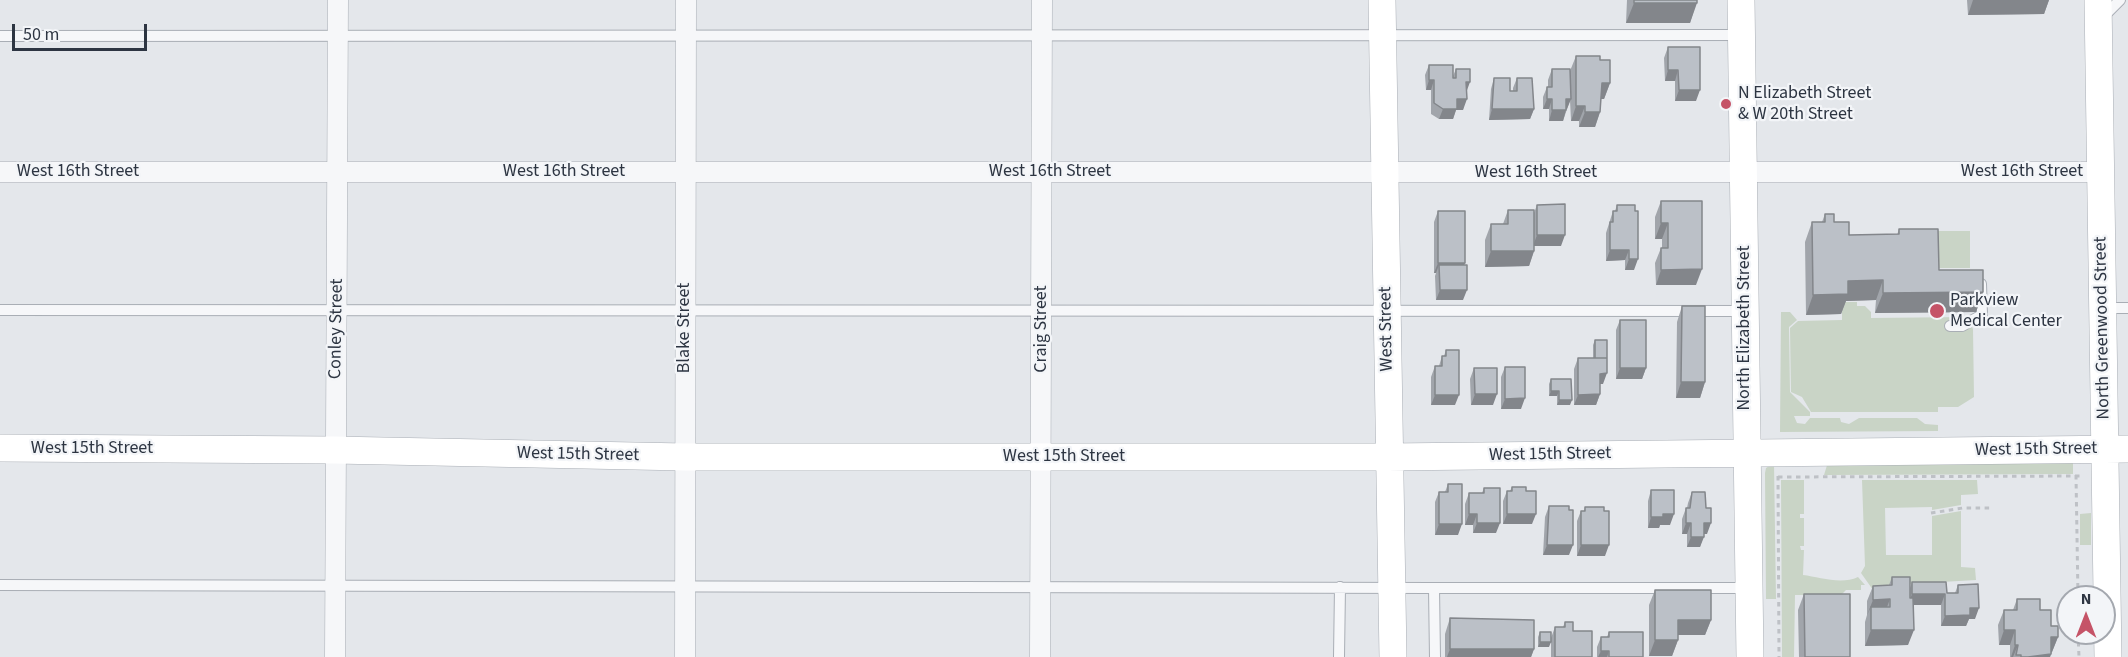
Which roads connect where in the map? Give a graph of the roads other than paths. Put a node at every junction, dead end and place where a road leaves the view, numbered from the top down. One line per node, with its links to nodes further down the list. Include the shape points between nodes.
1 (338, 0): 8 (street, Conley Street)
2 (686, 0): 13 (street, Blake Street)
3 (1042, 0): 11 (street, Craig Street)
4 (1382, 0): 12 (street, West Street)
5 (1741, 0): 9 (street, North Elizabeth Street)
6 (2120, 0): 7 (lane)
7 (2098, 11): 18 (street, North Greenwood Street)
8 (338, 34): 10 (lane); 13 (lane); 15 (street, Conley Street)
9 (1742, 35): 12 (lane); 20 (street, North Elizabeth Street)
10 (0, 36)
11 (1042, 36): 12 (lane); 13 (lane); 17 (street, Craig Street)
12 (1383, 36): 19 (street, West Street)
13 (686, 37): 16 (street, Blake Street)
14 (0, 172): 15 (street, West 16th Street)
15 (338, 172): 16 (street, West 16th Street); 26 (street, Conley Street)
16 (686, 172): 17 (street, West 16th Street); 24 (street, Blake Street)
17 (1042, 172): 19 (street, West 16th Street); 27 (street, Craig Street)
18 (2100, 172): 20 (street, West 16th Street); 22 (street, North Greenwood Street)
19 (1384, 173): 20 (street, West 16th Street); 25 (street, West Street)
20 (1744, 173): 28 (street, North Elizabeth Street)
21 (1981, 283): 29 (lane, via 1982,315 1962,326)
22 (2115, 308): 31 (street, North Greenwood Street)
23 (0, 310): 26 (lane)
24 (685, 310): 26 (lane); 27 (lane); 34 (street, Blake Street)
25 (1386, 310): 27 (lane); 28 (lane); 36 (street, West Street)
26 (338, 311): 32 (street, Conley Street)
27 (1042, 311): 35 (street, Craig Street)
28 (1745, 311): 33 (street, North Elizabeth Street)
29 (1950, 326)
30 (0, 448): 32 (street, West 15th Street)
31 (2116, 449): 33 (street, West 15th Street, via 2076,462 1778,465); 52 (street, North Greenwood Street, via 2105,476)
32 (334, 450): 34 (street, West 15th Street); 38 (street, Conley Street)
33 (1746, 452): 36 (street, West 15th Street); 44 (street, North Elizabeth Street)
34 (685, 457): 35 (street, West 15th Street); 39 (street, Blake Street)
35 (1041, 457): 36 (street, West 15th Street); 41 (street, Craig Street)
36 (1388, 457): 40 (street, West Street)
37 (0, 585): 38 (lane)
38 (335, 585): 39 (lane); 45 (street, Conley Street)
39 (685, 586): 41 (lane); 46 (street, Blake Street)
40 (1391, 586): 42 (lane); 43 (lane); 49 (street, West Street)
41 (1040, 587): 42 (lane); 47 (street, Craig Street)
42 (1340, 587): 48 (lane)
43 (1434, 588): 44 (lane); 50 (lane)
44 (1748, 588): 51 (street, North Elizabeth Street)
45 (335, 657)
46 (686, 657)
47 (1040, 657)
48 (1340, 657)
49 (1393, 657)
50 (1435, 657)
51 (1750, 657)
52 (2108, 657)

